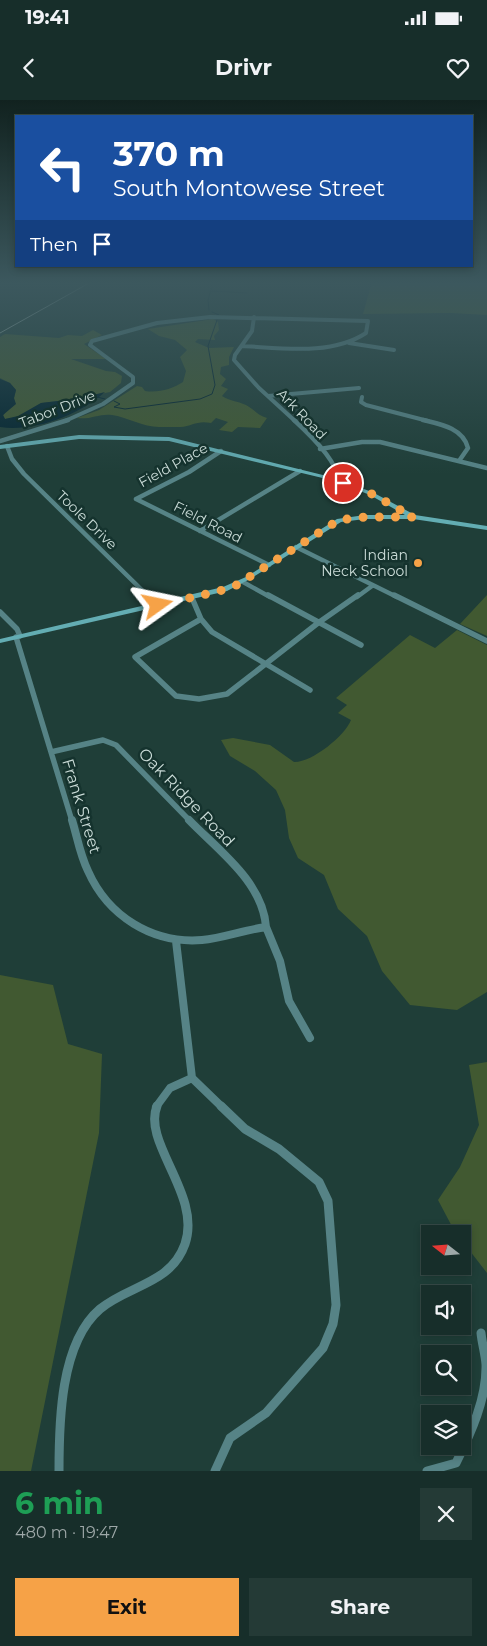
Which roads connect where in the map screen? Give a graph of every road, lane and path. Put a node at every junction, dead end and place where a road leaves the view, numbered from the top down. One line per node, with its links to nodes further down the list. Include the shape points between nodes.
1 (91, 346): 9 (street, Tabor Drive, via 133,377 133,383 96,408)
2 (242, 346): 3 (street); 7 (street, Ark Road, via 234,360)
3 (318, 346)
4 (368, 346): 5 (street)
5 (394, 350)
6 (359, 388): 7 (street)
7 (268, 396): 11 (street, Ark Road)
8 (362, 396): 13 (street, via 361,402 366,405 461,434 468,448)
9 (0, 441)
10 (3, 447): 12 (main road, via 69,438 132,437 168,439); 26 (street, Toole Drive, via 24,474)
11 (320, 449): 13 (street, via 379,442); 16 (street, Ark Road, via 336,471)
12 (221, 451): 15 (main road); 17 (street, Field Place, via 189,472)
13 (459, 461): 14 (street)
14 (487, 468)
15 (300, 471): 16 (main road); 20 (street)
16 (337, 480): 18 (main road, via 372,494)
17 (136, 499): 20 (street, Field Road)
18 (413, 517): 19 (main road); 21 (main road, via 339,520)
19 (487, 528)
20 (200, 531): 22 (street, Field Road)
21 (296, 547): 22 (main road); 24 (street)
22 (269, 565): 23 (main road)
23 (243, 582): 25 (main road); 29 (street)
24 (372, 586): 29 (street); 32 (street)
25 (192, 598): 26 (main road); 28 (street)
26 (158, 605): 30 (main road)
27 (0, 612): 30 (street, via 16,629)
28 (201, 620): 34 (street, via 212,632); 34 (street, via 135,657 176,696 198,699 227,694)
29 (318, 623): 33 (street); 34 (street)
30 (18, 636): 31 (main road); 36 (street, Frank Street)
31 (0, 640)
32 (487, 641)
33 (361, 645)
34 (264, 663): 35 (street)
35 (310, 690)
36 (52, 752): 37 (street, Oak Ridge Road, via 103,740 123,751 247,879 265,910); 38 (street, Frank Street, via 93,885 114,912 156,936)
37 (266, 927): 38 (street, via 243,929 208,939); 39 (street, Oak Ridge Road, via 280,961 289,1001)
38 (176, 941): 40 (street)
39 (310, 1038)
40 (192, 1078): 42 (street, via 168,1088 158,1105 154,1125 184,1205 187,1238 184,1249 178,1263 167,1273 100,1310 85,1328 69,1366 62,1405); 43 (street, via 245,1129 320,1182 328,1201 336,1305 333,1324 323,1348 266,1413 230,1438)
41 (481, 1333): 44 (street, via 486,1365 483,1394 468,1440 456,1463)
42 (59, 1471)
43 (215, 1471)
44 (427, 1471)

